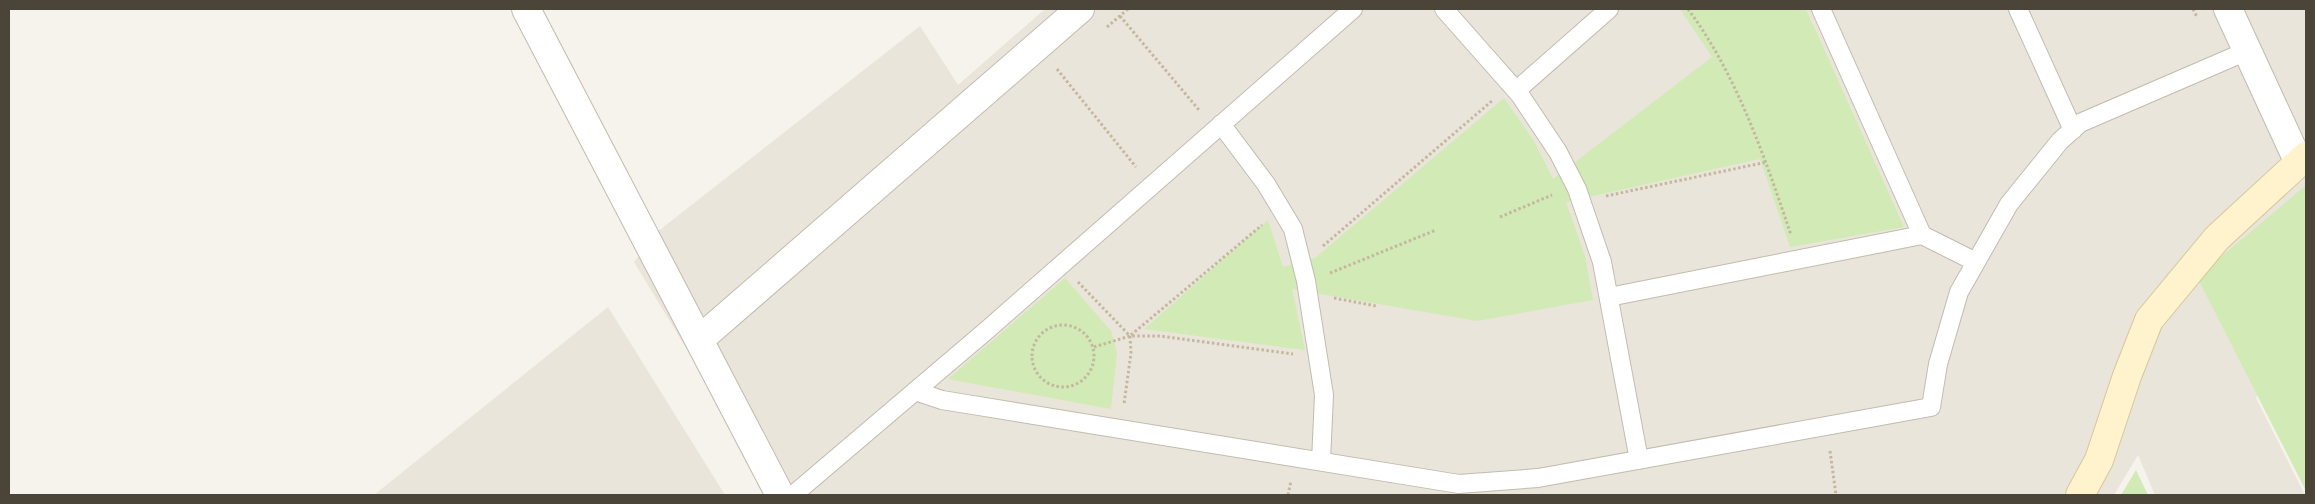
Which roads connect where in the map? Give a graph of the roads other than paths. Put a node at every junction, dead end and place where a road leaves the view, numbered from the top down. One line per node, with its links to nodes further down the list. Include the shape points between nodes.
1 (526, 9): 17 (street)
2 (1080, 9): 17 (street)
3 (1353, 9): 11 (lane)
4 (1444, 9): 10 (lane)
5 (1609, 9): 10 (lane)
6 (1821, 9): 14 (lane)
7 (2018, 9): 12 (lane)
8 (2228, 9): 9 (street)
9 (2247, 51): 12 (lane, via 2080,123); 13 (street)
10 (1514, 87): 16 (lane, via 1558,152 1581,201 1602,262)
11 (1218, 127): 18 (lane); 20 (lane, via 1266,184 1293,229 1324,394)
12 (2074, 130): 15 (lane, via 2060,141 2009,204)
13 (2302, 160): 23 (main road, via 2217,238 2149,320 2099,460)
14 (1922, 235): 15 (lane); 16 (lane)
15 (1976, 262): 19 (lane, via 1957,301 1938,364 1931,407)
16 (1609, 297): 19 (lane)
17 (699, 340): 21 (street)
18 (915, 391): 20 (lane, via 942,400); 22 (lane)
19 (1639, 460): 20 (lane, via 1538,478 1459,484)
20 (1321, 461)
21 (780, 495)
22 (793, 495)
23 (2080, 495)

